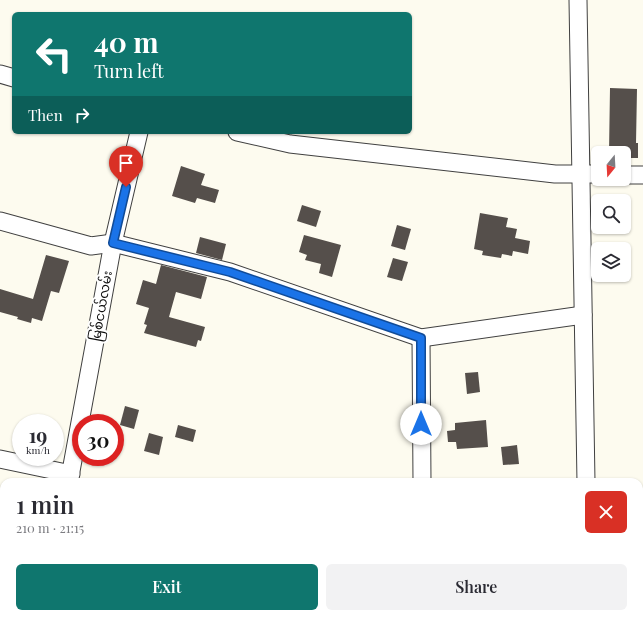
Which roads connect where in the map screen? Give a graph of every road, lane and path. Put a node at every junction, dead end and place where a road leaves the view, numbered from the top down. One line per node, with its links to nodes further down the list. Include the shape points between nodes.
1 (578, 0): 6 (street)
2 (0, 74): 3 (street)
3 (12, 77)
4 (139, 134): 11 (street, မြစ်ငယ်လမ်း)
5 (245, 134): 6 (street, via 290,144 555,174)
6 (581, 174): 7 (street); 12 (street)
7 (591, 174)
8 (631, 175): 9 (street)
9 (643, 175)
10 (0, 221): 11 (street, via 91,246)
11 (113, 243): 13 (street, via 230,272); 15 (street, မြစ်ငယ်လမ်း)
12 (583, 315): 13 (street); 17 (street)
13 (421, 338): 16 (street)
14 (0, 459): 15 (street)
15 (70, 478)
16 (422, 478)
17 (586, 478)

